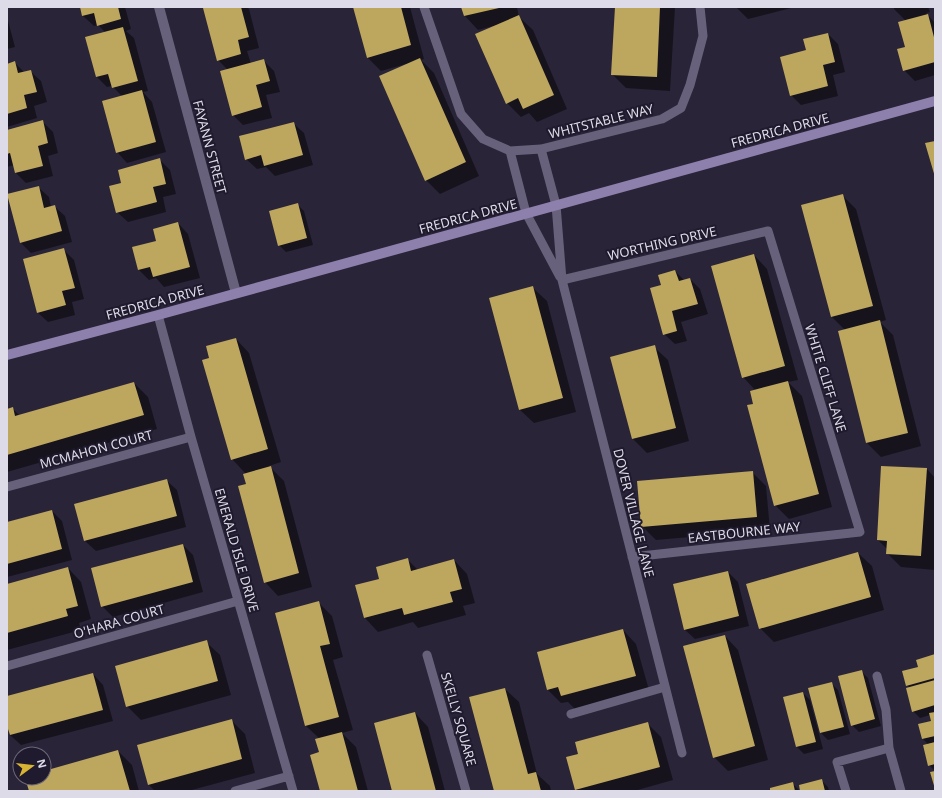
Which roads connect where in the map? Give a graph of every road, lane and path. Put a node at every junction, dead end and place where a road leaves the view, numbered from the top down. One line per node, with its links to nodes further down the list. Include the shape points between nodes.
1 (159, 7): 11 (street, FAYANN STREET)
2 (424, 7): 6 (lane, via 461,114 483,139)
3 (700, 7): 5 (lane, WHITSTABLE WAY, via 703,36 681,108 662,119)
4 (935, 101): 7 (street, FREDRICA DRIVE)
5 (541, 149): 6 (lane, WHITSTABLE WAY); 7 (lane, DOVER VILLAGE LANE)
6 (510, 151): 8 (lane, DOVER VILLAGE LANE)
7 (556, 205): 8 (street, FREDRICA DRIVE); 10 (lane, DOVER VILLAGE LANE)
8 (526, 213): 10 (lane, DOVER VILLAGE LANE); 11 (street, FREDRICA DRIVE)
9 (768, 231): 10 (lane, WORTHING DRIVE); 16 (lane, WHITE CLIFF LANE)
10 (562, 280): 17 (lane, DOVER VILLAGE LANE)
11 (236, 293): 12 (street, FREDRICA DRIVE)
12 (158, 315): 13 (street, FREDRICA DRIVE); 14 (lane, EMERALD ISLE DRIVE)
13 (7, 356)
14 (191, 437): 15 (lane, MCMAHON COURT); 18 (lane, EMERALD ISLE DRIVE)
15 (7, 487)
16 (860, 532): 17 (lane, EASTBOURNE WAY)
17 (632, 557): 22 (lane, DOVER VILLAGE LANE)
18 (238, 601): 20 (lane, O'HARA COURT); 26 (lane, EMERALD ISLE DRIVE)
19 (427, 655): 29 (lane, SKELLY SQUARE)
20 (7, 666)
21 (877, 676): 24 (lane, via 886,710)
22 (665, 687): 23 (lane); 25 (lane, DOVER VILLAGE LANE)
23 (571, 714)
24 (889, 748): 30 (lane, via 837,762); 31 (lane)
25 (682, 753)
26 (289, 776): 27 (lane); 28 (lane, EMERALD ISLE DRIVE)
27 (235, 791)
28 (293, 791)
29 (466, 791)
30 (846, 791)
31 (901, 791)

